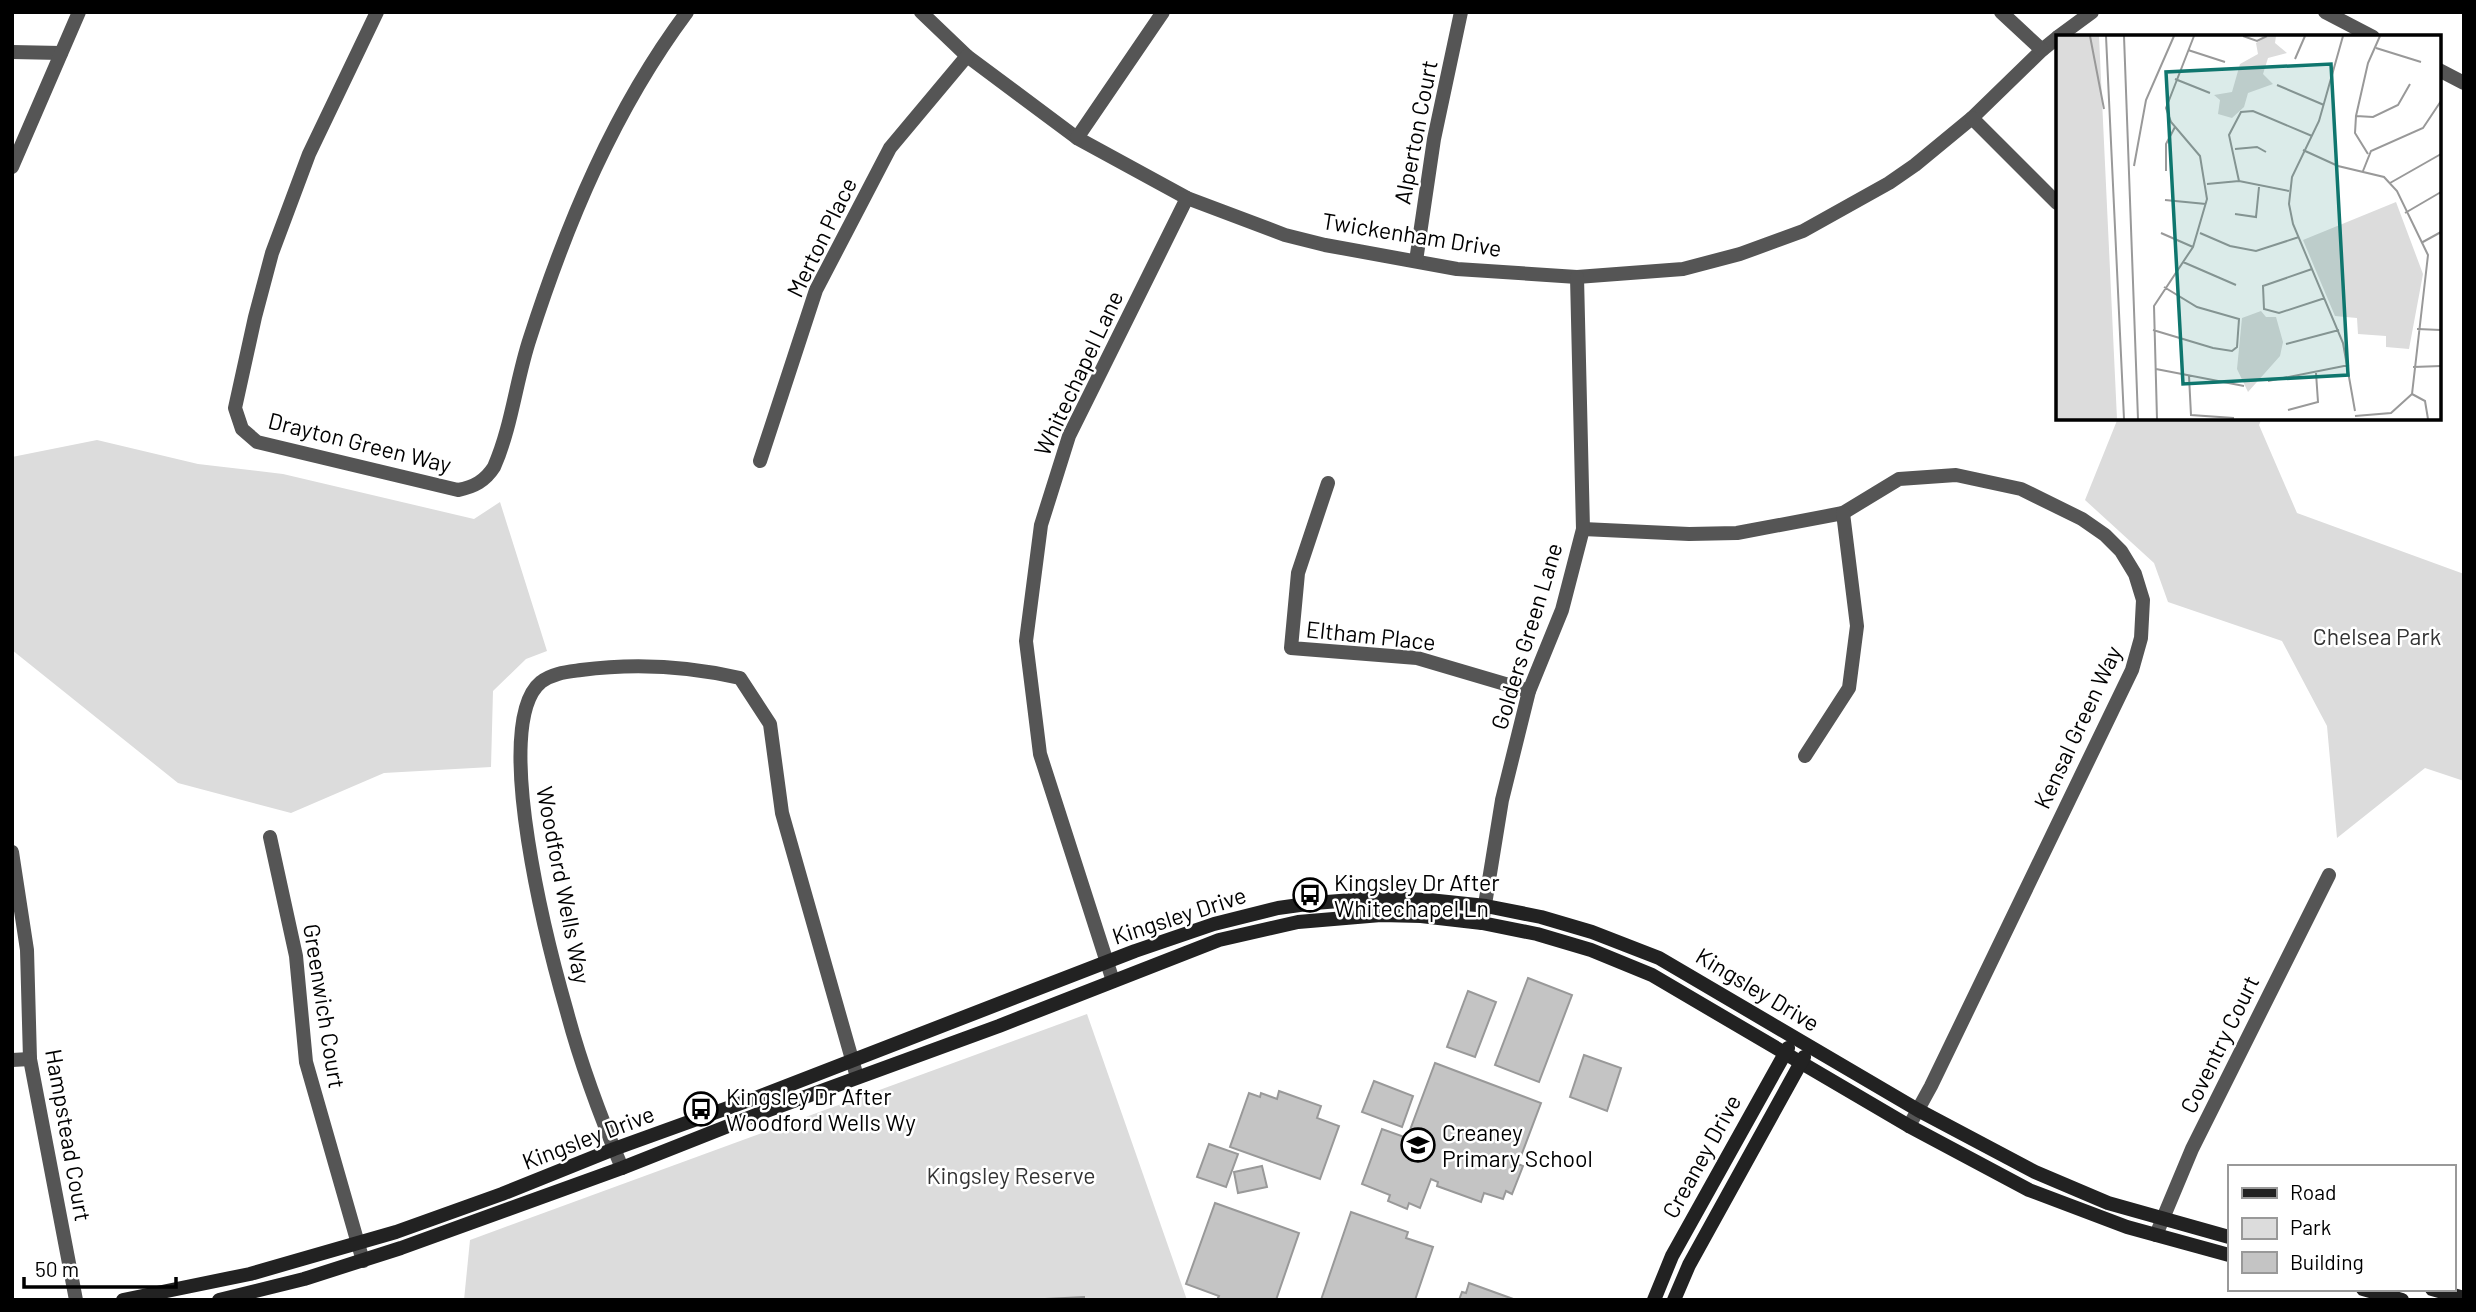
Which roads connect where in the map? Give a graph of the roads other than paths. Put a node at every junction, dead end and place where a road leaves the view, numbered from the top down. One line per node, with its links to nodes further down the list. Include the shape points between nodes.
1 (79, 12): 15 (street)
2 (377, 12): 3 (street, Drayton Green Way, via 283,219 235,408 242,429 257,442 458,490 484,480 494,467 529,340 569,225 624,111)
3 (687, 12)
4 (921, 12): 16 (street, Twickenham Drive)
5 (1163, 12): 20 (street)
6 (1461, 12): 24 (street, Alperton Court, via 1434,139)
7 (2001, 12): 13 (street)
8 (2092, 12): 10 (street, Twickenham Drive)
9 (2325, 12): 11 (street)
10 (2061, 35)
11 (2369, 35)
12 (2056, 39): 13 (street, Twickenham Drive)
13 (2042, 50): 19 (street, Twickenham Drive)
14 (12, 52): 15 (street)
15 (61, 53): 21 (street)
16 (967, 56): 20 (street, Twickenham Drive); 26 (street, Merton Place, via 890,148 816,290)
17 (2441, 71): 18 (street)
18 (2464, 83)
19 (1972, 118): 23 (street); 25 (street, Twickenham Drive, via 1889,183 1803,231 1683,269)
20 (1077, 138): 22 (street, Twickenham Drive)
21 (12, 167)
22 (1187, 198): 24 (street, Twickenham Drive, via 1285,235); 37 (street, Whitechapel Lane, via 1069,436 1041,525 1026,641 1040,754)
23 (2056, 202)
24 (1416, 261): 25 (street, Twickenham Drive, via 1457,269)
25 (1577, 277): 29 (street, Golders Green Lane)
26 (760, 461)
27 (1328, 483): 30 (street, Eltham Place, via 1298,573 1291,648 1417,658)
28 (1843, 513): 29 (street, Kensal Green Way, via 1737,533); 31 (street, via 1857,626 1849,688); 47 (street, Kensal Green Way, via 1899,479 1956,475 2021,489 2105,535 2135,574 2143,600 2141,638 2132,670)
29 (1583, 529): 30 (street, Golders Green Lane, via 1562,610)
30 (1530, 691): 35 (street, Golders Green Lane, via 1502,800)
31 (1805, 756)
32 (270, 837): 54 (street, Greenwich Court, via 296,956 306,1062)
33 (12, 852): 42 (street, Hampstead Court, via 27,950)
34 (2329, 875): 51 (street, Coventry Court, via 2192,1149)
35 (1486, 906): 36 (street, Golders Green Lane); 37 (main road, Kingsley Drive, via 1405,898 1278,908 1214,924); 39 (main road, Kingsley Drive, via 1579,928 1659,958)
36 (1482, 923): 38 (main road, Kingsley Drive, via 1381,915 1298,922 1219,940); 41 (main road, Kingsley Drive, via 1591,950 1652,975)
37 (1107, 962): 38 (street, Whitechapel Lane); 43 (main road, Kingsley Drive)
38 (1113, 981): 46 (main road, Kingsley Drive)
39 (1794, 1037): 40 (main road, Kingsley Drive); 41 (main road, Creaney Drive)
40 (1810, 1047): 45 (main road, Creaney Drive); 47 (main road, Kingsley Drive)
41 (1784, 1054): 45 (main road, Kingsley Drive); 63 (main road, Creaney Drive, via 1672,1256)
42 (30, 1059): 44 (street); 60 (street, Hampstead Court)
43 (852, 1059): 46 (street, Woodford Wells Way); 49 (main road, Kingsley Drive); 49 (street, Woodford Wells Way, via 782,813 770,724 740,678 709,671 620,665 556,674 532,692 524,712 520,792 567,1014)
44 (12, 1060)
45 (1801, 1063): 48 (main road, Kingsley Drive); 64 (main road, Creaney Drive)
46 (857, 1077): 50 (main road, Kingsley Drive)
47 (1918, 1110): 48 (street, Kensal Green Way); 51 (main road, Kingsley Drive, via 2035,1172 2108,1203)
48 (1909, 1126): 52 (main road, Kingsley Drive, via 2029,1190)
49 (614, 1149): 50 (street, Woodford Wells Way); 54 (main road, Kingsley Drive)
50 (622, 1168): 56 (main road, Kingsley Drive)
51 (2163, 1218): 52 (street, Coventry Court); 53 (main road, Kingsley Drive)
52 (2156, 1235): 55 (main road, Kingsley Drive)
53 (2228, 1237)
54 (357, 1244): 56 (street, Greenwich Court); 61 (main road, Kingsley Drive, via 250,1274)
55 (2228, 1255)
56 (363, 1261): 62 (main road, Kingsley Drive)
57 (2370, 1291): 65 (main road)
58 (2439, 1291): 59 (main road)
59 (2464, 1298)
60 (76, 1300)
61 (122, 1300)
62 (219, 1300)
63 (1654, 1300)
64 (1674, 1300)
65 (2402, 1300)

